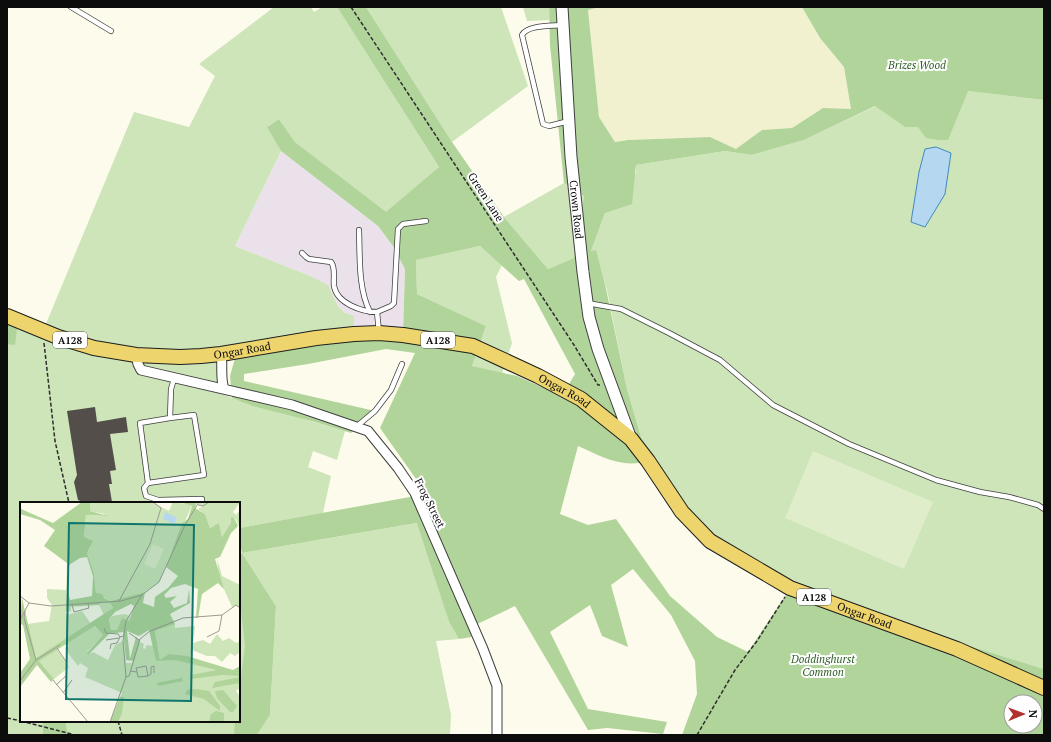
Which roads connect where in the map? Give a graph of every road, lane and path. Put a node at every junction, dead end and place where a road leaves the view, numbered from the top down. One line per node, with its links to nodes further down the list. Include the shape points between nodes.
1 (71, 7): 5 (lane)
2 (351, 7): 20 (path, Green Lane, via 598,385)
3 (562, 7): 4 (street, Crown Road)
4 (564, 25): 6 (street, Crown Road); 6 (lane, via 529,29 522,35 543,124 549,126)
5 (111, 31)
6 (569, 121): 10 (street, Crown Road)
7 (426, 220): 12 (lane, via 403,224 398,229 394,303)
8 (358, 230): 11 (lane, via 363,292)
9 (302, 253): 11 (lane, via 309,259 331,262 334,287 338,295 344,301)
10 (587, 303): 20 (street, Crown Road, via 598,349); 30 (lane, via 621,309 720,360 773,405 849,444 936,480)
11 (370, 312): 12 (lane)
12 (377, 312): 15 (lane)
13 (7, 316): 14 (main road, Ongar Road / A128)
14 (43, 331): 17 (main road, Ongar Road / A128, via 94,348); 28 (path, via 55,441)
15 (379, 333): 16 (main road, Ongar Road / A128, via 316,338); 23 (main road, Ongar Road / A128, via 473,346 569,392)
16 (221, 354): 17 (main road, Ongar Road / A128, via 180,357); 21 (street)
17 (136, 355): 19 (street, Frog Street, via 141,370)
18 (402, 364): 25 (lane, via 391,390 375,411)
19 (174, 379): 21 (street, Frog Street); 24 (lane)
20 (612, 386): 22 (street, Crown Road)
21 (224, 389): 25 (street, Frog Street, via 292,404)
22 (620, 407): 23 (street); 26 (street, Crown Road)
23 (604, 417): 26 (main road, Ongar Road / A128)
24 (170, 418): 27 (lane, via 140,423); 27 (lane, via 194,415 204,474)
25 (356, 427): 39 (street, Frog Street, via 368,431 398,468 414,493 497,686)
26 (631, 439): 31 (main road, Ongar Road / A128, via 682,512 710,542)
27 (148, 483): 29 (lane, via 144,488 146,496 158,500 202,499)
28 (69, 502)
29 (202, 502)
30 (1044, 508)
31 (790, 588): 32 (main road, Ongar Road / A128, via 957,649); 40 (path, via 757,641 735,670)
32 (1044, 688)
33 (7, 718): 34 (path)
34 (20, 721)
35 (25, 722): 37 (path)
36 (118, 722): 38 (path)
37 (75, 735)
38 (122, 735)
39 (497, 735)
40 (696, 735)

